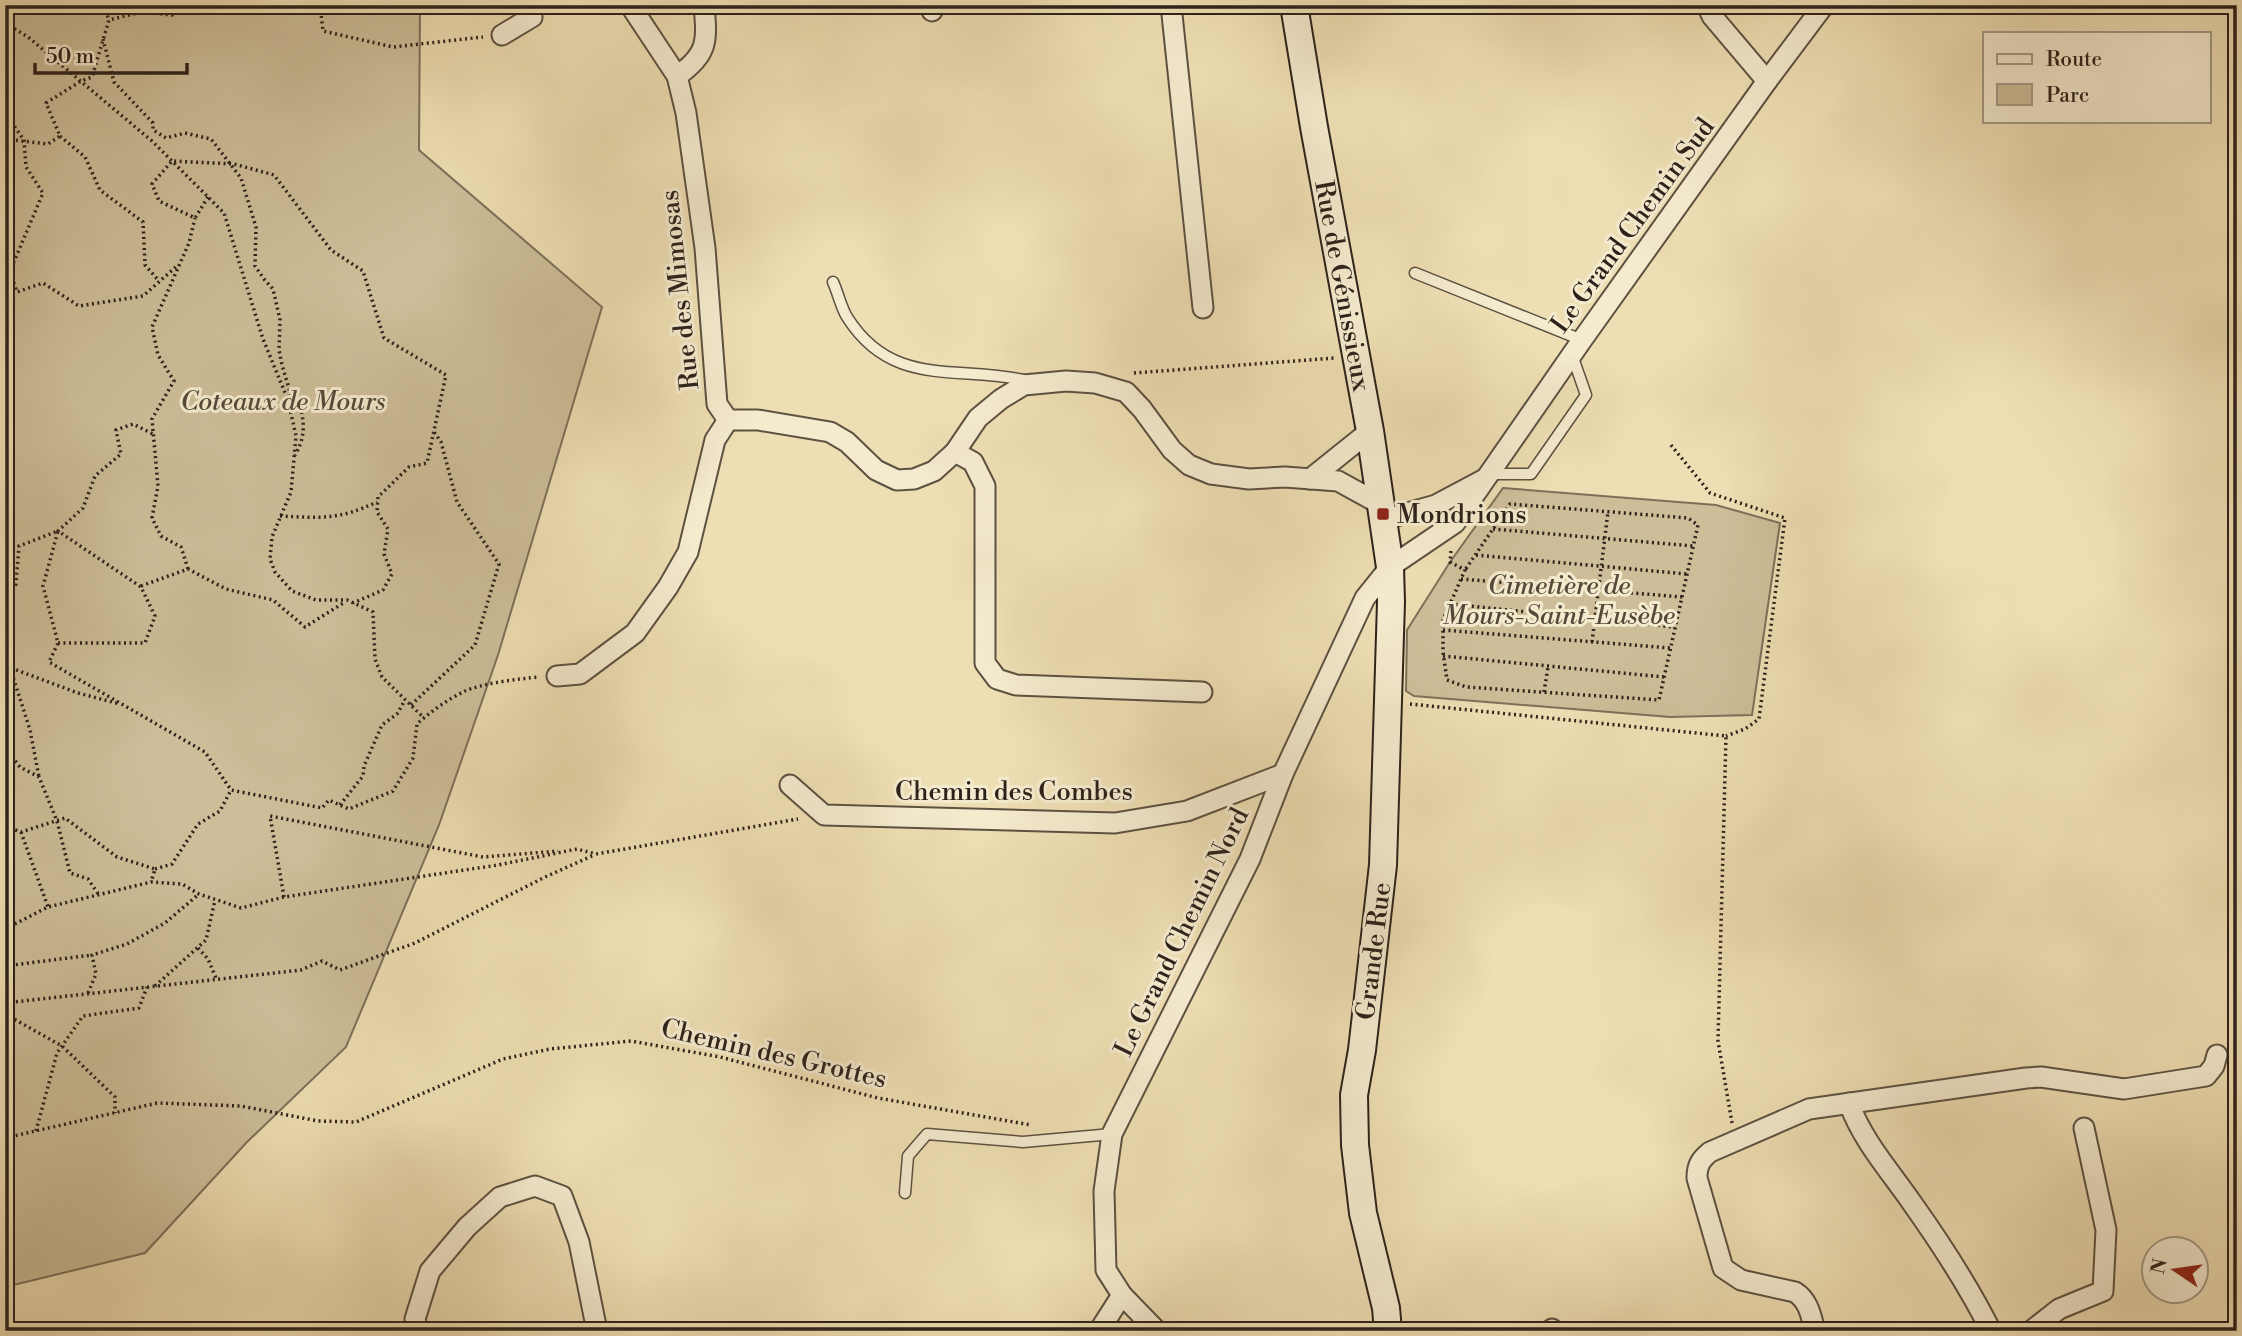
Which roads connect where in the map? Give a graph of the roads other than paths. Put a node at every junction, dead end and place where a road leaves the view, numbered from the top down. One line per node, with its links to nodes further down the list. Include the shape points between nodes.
1 (531, 5): 8 (street, via 532,17)
2 (630, 5): 9 (street, Rue des Mimosas)
3 (704, 5): 9 (street, via 706,39 693,65)
4 (1171, 5): 13 (street)
5 (1294, 5): 17 (street, Rue de Génissieux)
6 (1707, 5): 10 (street)
7 (1824, 5): 10 (street, Le Grand Chemin Sud)
8 (502, 34)
9 (677, 76): 16 (street, Rue des Mimosas, via 705,248 717,404)
10 (1767, 81): 14 (street, Le Grand Chemin Sud)
11 (1415, 273): 14 (lane)
12 (833, 282): 15 (lane, via 847,316 891,360 923,371 1005,376)
13 (1203, 308)
14 (1577, 347): 19 (street, Le Grand Chemin Sud); 19 (lane, via 1586,395 1555,440 1531,474)
15 (1039, 384): 18 (street, Rue des Mimosas, via 1024,385 1001,399 978,418); 20 (street, Rue des Mimosas, via 1095,383 1126,392 1172,450 1189,465 1211,474)
16 (728, 420): 18 (street, Rue des Mimosas, via 758,420 830,432 876,470 897,481 934,471); 23 (street, via 715,440 688,552 668,587 635,633 580,674)
17 (1370, 431): 20 (street); 21 (street, Rue de Génissieux)
18 (955, 452): 24 (street, via 973,462 985,486 985,663 997,679 1016,685)
19 (1488, 476): 21 (street, via 1436,505); 22 (street, Le Grand Chemin Sud, via 1455,523)
20 (1310, 479): 21 (street, Rue des Mimosas, via 1338,481)
21 (1381, 512): 22 (street, Rue de Génissieux)
22 (1390, 567): 25 (street, Le Grand Chemin Nord, via 1366,598); 37 (street, Grande Rue, via 1383,865 1354,1095 1363,1213)
23 (557, 676)
24 (1202, 692)
25 (1283, 774): 26 (street, Chemin des Combes, via 1187,811 1115,822 824,814); 30 (street, Le Grand Chemin Nord, via 1250,859)
26 (790, 785)
27 (2217, 1055): 28 (street, via 2206,1076 2123,1089 2042,1077)
28 (1849, 1103): 38 (street, via 1809,1109 1710,1152 1697,1167 1723,1268 1741,1280 1795,1292 1807,1304); 39 (street, via 1865,1136)
29 (2084, 1128): 40 (street, via 2106,1230 2103,1291 2059,1310)
30 (1112, 1134): 31 (lane, via 1023,1142 927,1134 908,1156); 32 (street, Le Grand Chemin Nord, via 1104,1191 1106,1270)
31 (905, 1193)
32 (1122, 1295): 35 (street); 36 (street, Le Grand Chemin Nord)
33 (418, 1331): 34 (street, via 415,1319 430,1271 500,1197 535,1186 562,1196 579,1242)
34 (597, 1331)
35 (1099, 1331)
36 (1157, 1331)
37 (1388, 1331)
38 (1815, 1331)
39 (1992, 1331)
40 (2031, 1331)

